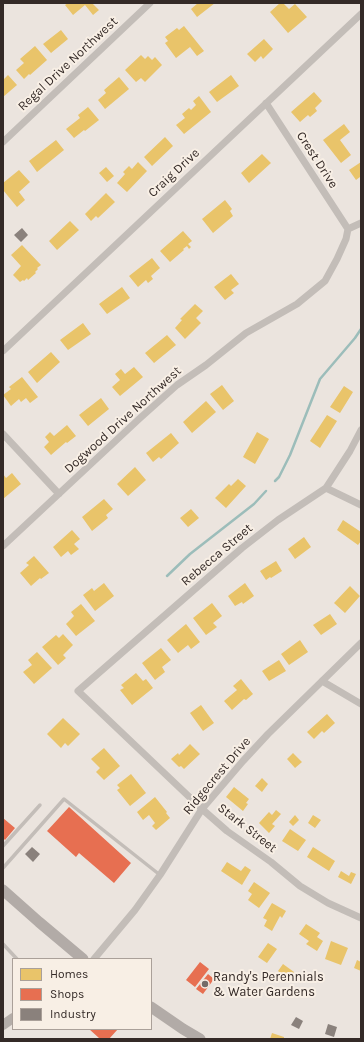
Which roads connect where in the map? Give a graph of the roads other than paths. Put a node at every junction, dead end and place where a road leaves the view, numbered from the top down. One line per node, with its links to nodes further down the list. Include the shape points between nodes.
1 (150, 3): 4 (street, Regal Drive Northwest)
2 (361, 14): 3 (street, Craig Drive)
3 (266, 103): 6 (street, Crest Drive); 7 (street, Craig Drive)
4 (3, 142)
5 (361, 223): 6 (street)
6 (348, 229): 11 (street, Dogwood Drive Northwest, via 337,259 325,281 297,304 246,333 177,385)
7 (3, 351)
8 (361, 430): 10 (street, Rebecca Street)
9 (3, 434): 11 (street)
10 (326, 488): 12 (street); 16 (street, Rebecca Street, via 242,548)
11 (59, 494): 13 (street, Dogwood Drive Northwest)
12 (361, 505)
13 (3, 546)
14 (361, 643): 15 (street, Ridgecrest Drive)
15 (322, 681): 17 (street); 19 (street, Ridgecrest Drive, via 268,734)
16 (78, 691): 19 (street, Stark Street)
17 (361, 704)
18 (40, 805): 20 (lane)
19 (202, 809): 22 (street, Ridgecrest Drive); 24 (street, Stark Street, via 300,886 328,903)
20 (3, 846)
21 (3, 868): 22 (lane, via 64,798)
22 (160, 875): 28 (street, Ridgecrest Drive)
23 (3, 890): 27 (main road)
24 (361, 918)
25 (3, 944): 26 (lane)
26 (16, 958)
27 (82, 958)
28 (95, 958)
29 (152, 1008): 32 (main road)
30 (12, 1019): 31 (street)
31 (3, 1025)
32 (200, 1039)

